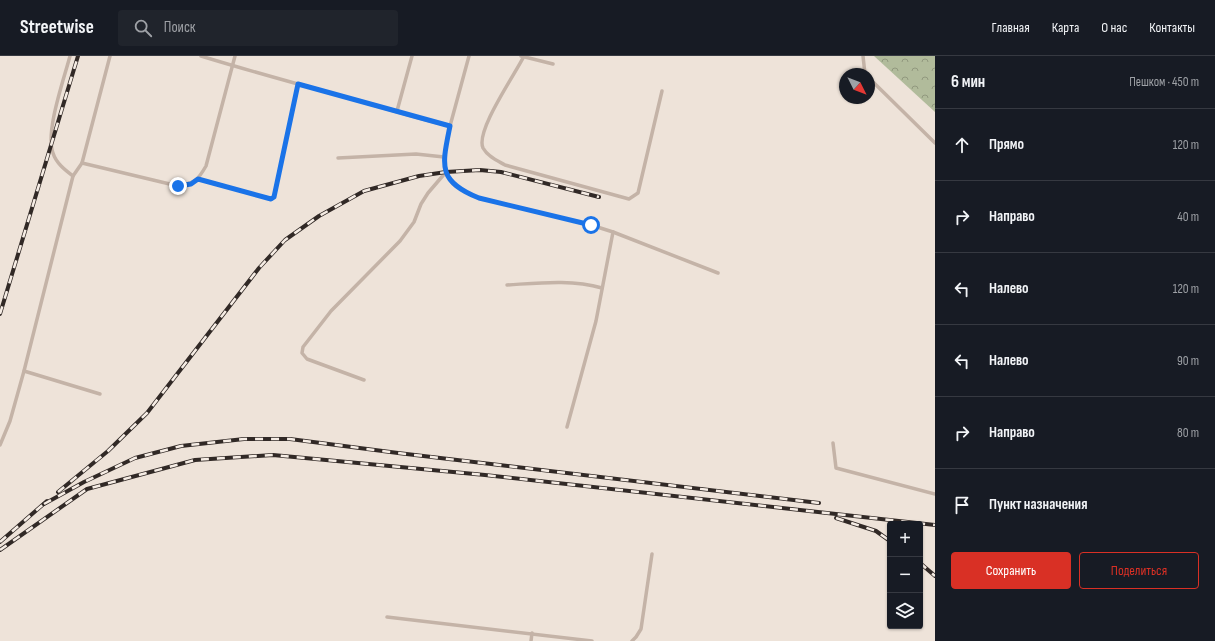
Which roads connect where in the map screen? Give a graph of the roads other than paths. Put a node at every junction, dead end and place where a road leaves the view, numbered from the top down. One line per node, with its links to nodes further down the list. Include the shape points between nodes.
1 (70, 56): 22 (lane, via 52,125 51,140 57,161)
2 (110, 56): 20 (lane)
3 (201, 56): 10 (lane)
4 (235, 56): 10 (lane)
5 (412, 56): 15 (lane)
6 (469, 56): 16 (lane)
7 (523, 56): 9 (lane); 14 (lane, via 484,130 482,142 485,151 506,165 629,199 638,193)
8 (863, 56): 11 (lane)
9 (553, 64)
10 (232, 66): 12 (lane); 23 (lane, via 206,166)
11 (864, 68)
12 (298, 84): 15 (lane); 23 (lane, via 274,197 271,199)
13 (875, 84): 17 (lane)
14 (662, 91)
15 (397, 111): 16 (lane)
16 (450, 126): 18 (lane)
17 (935, 143)
18 (444, 157): 19 (lane, via 416,154); 21 (lane)
19 (338, 158)
20 (82, 163): 22 (lane); 23 (lane, via 178,186 191,184)
21 (446, 172): 24 (lane, via 453,184 479,198); 29 (lane, via 428,193 405,234 331,311 303,347 302,353 307,358)
22 (73, 176): 28 (lane)
23 (198, 179)
24 (613, 232): 25 (lane); 27 (lane)
25 (718, 273)
26 (508, 285): 27 (lane, via 566,282)
27 (602, 288): 31 (lane, via 596,321)
28 (24, 371): 30 (lane); 33 (lane, via 10,421)
29 (364, 380)
30 (100, 394)
31 (567, 427)
32 (833, 443): 34 (lane, via 836,468)
33 (0, 445)
34 (935, 494)
35 (652, 554): 40 (lane, via 641,629)
36 (387, 617): 37 (lane)
37 (532, 633): 38 (lane); 39 (lane)
38 (531, 641)
39 (592, 641)
40 (632, 641)

